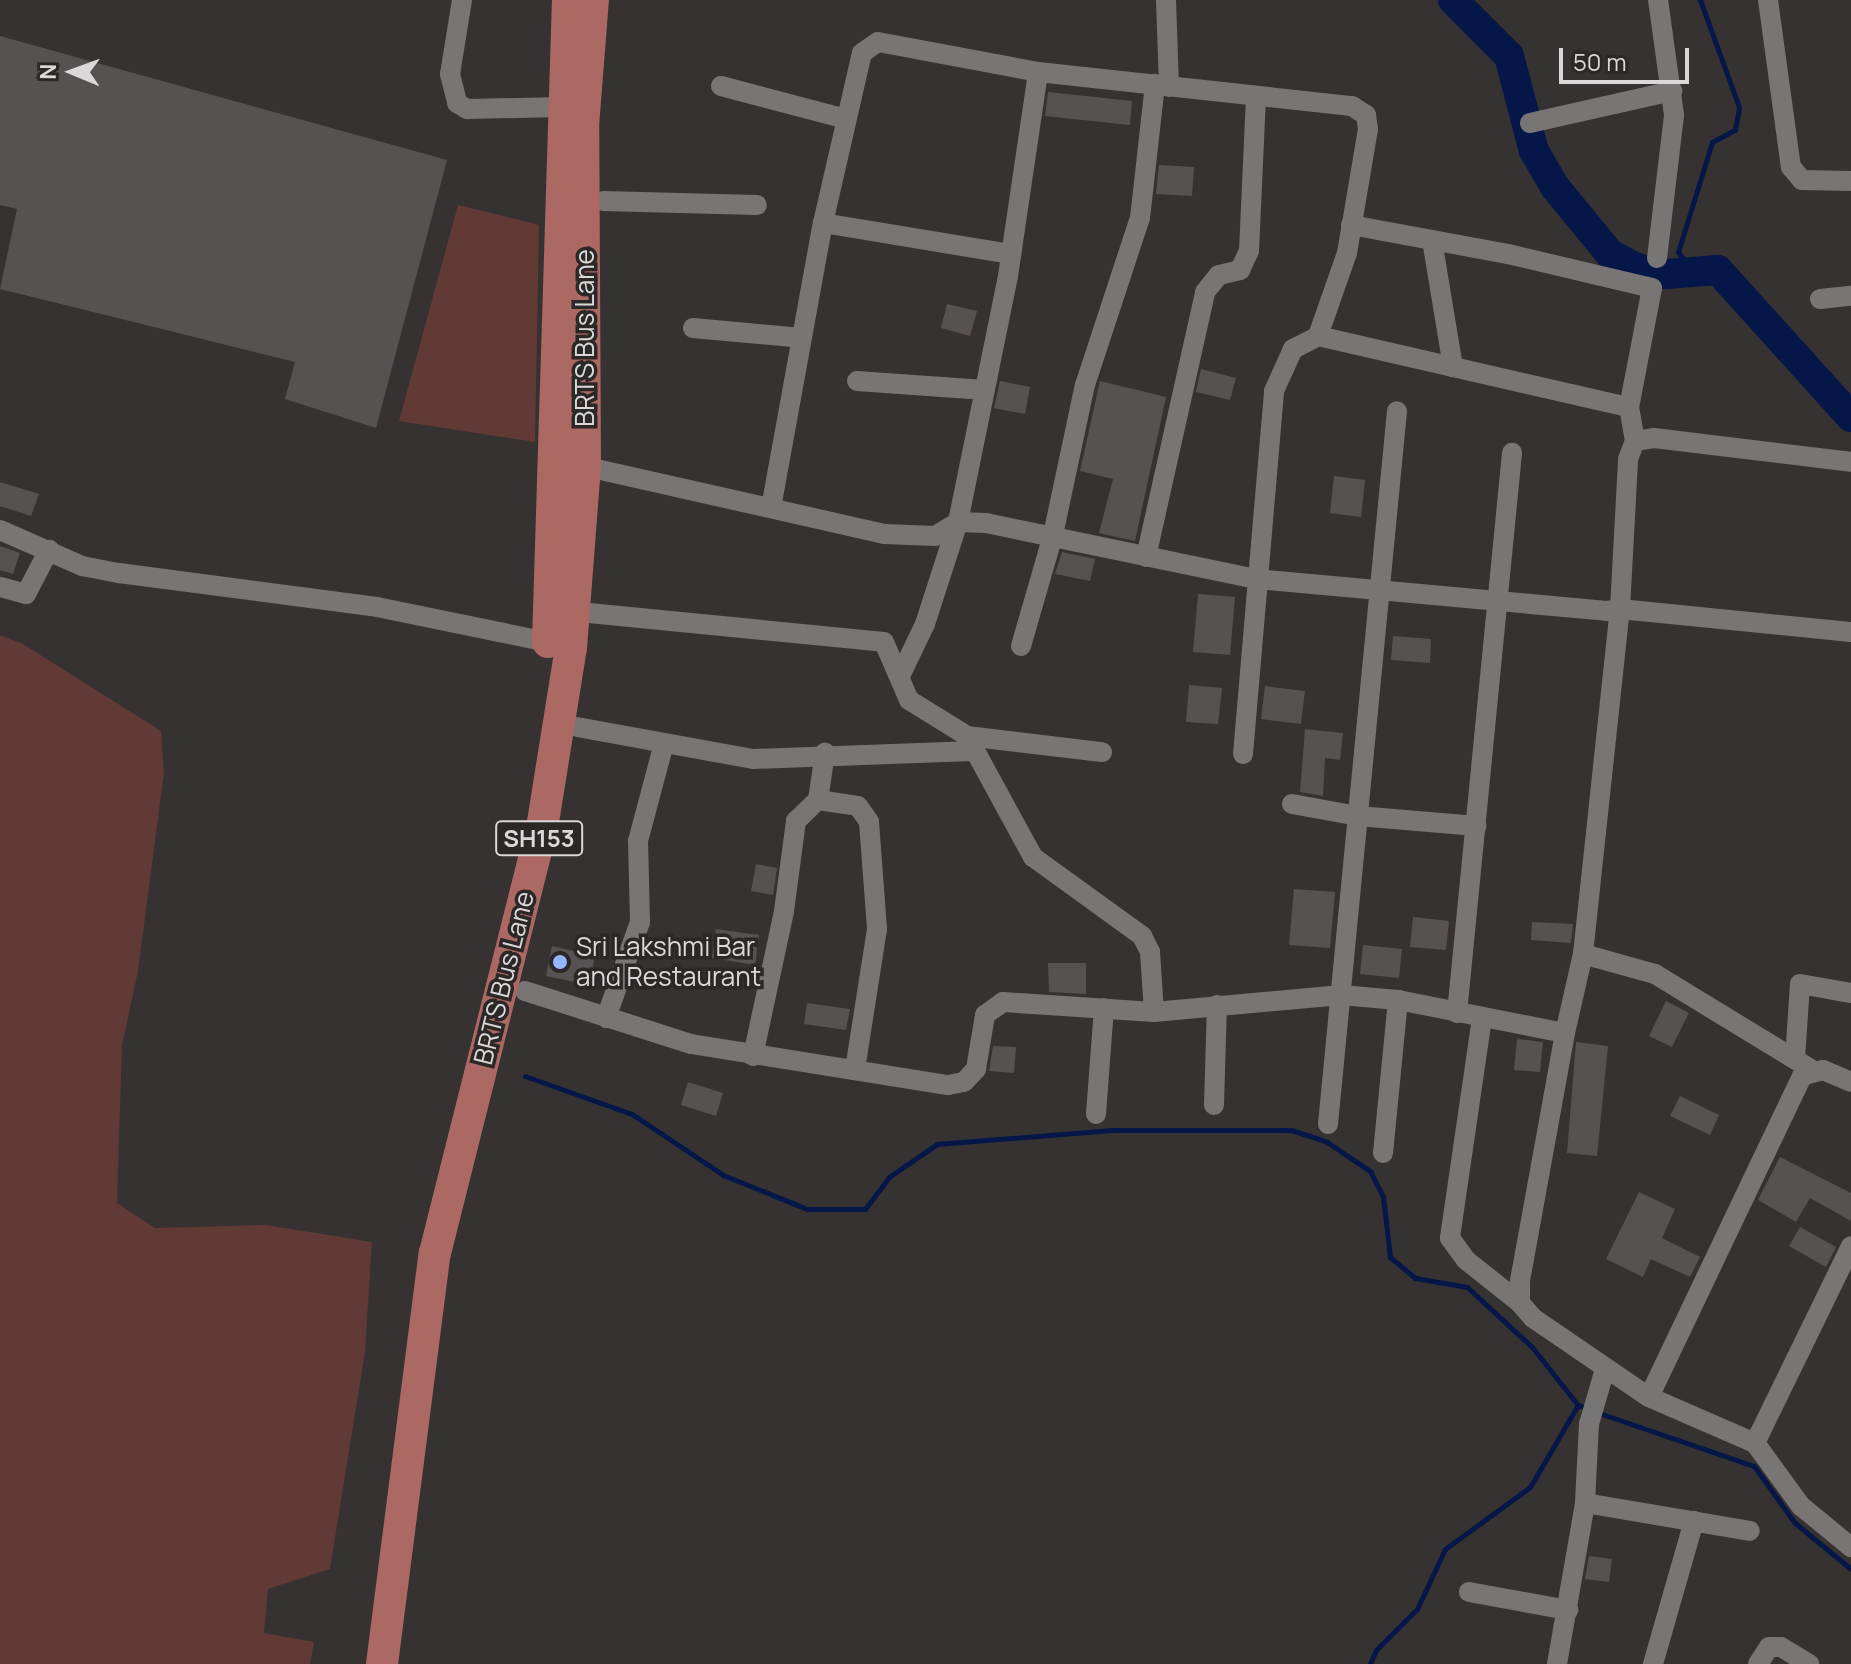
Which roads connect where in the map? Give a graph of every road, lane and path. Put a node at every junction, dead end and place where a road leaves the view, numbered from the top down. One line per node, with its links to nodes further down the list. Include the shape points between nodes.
1 (462, 0): 13 (street, via 450,74 457,103 467,109)
2 (568, 0): 13 (main road)
3 (593, 0): 37 (main road, BRTS Bus Lane / SH153, via 583,126)
4 (614, 0): 17 (main road)
5 (1166, 0): 10 (street)
6 (1658, 0): 11 (street)
7 (1768, 0): 16 (street, via 1791,167 1802,180)
8 (1038, 72): 10 (street); 14 (street, via 868,45); 22 (street)
9 (721, 86): 14 (street)
10 (1162, 86): 12 (street); 41 (street, via 1140,218 1085,385)
11 (1672, 91): 15 (street); 23 (street)
12 (1256, 98): 20 (street, via 1331,101 1366,115); 43 (street, via 1249,251 1240,270 1219,275 1205,292)
13 (561, 107): 37 (main road)
14 (846, 119): 19 (street)
15 (1530, 123)
16 (1851, 181)
17 (603, 201): 18 (street); 37 (main road)
18 (757, 205)
19 (823, 223): 22 (street); 28 (street)
20 (1351, 225): 21 (street); 27 (street, via 1347,253)
21 (1432, 240): 29 (street); 32 (street, via 1652,288)
22 (1011, 254): 31 (street)
23 (1657, 258)
24 (1851, 296): 25 (street)
25 (1820, 299)
26 (693, 328): 28 (street)
27 (1318, 336): 29 (street); 44 (street, via 1293,349 1274,391)
28 (802, 338): 38 (street)
29 (1453, 367): 32 (street)
30 (857, 381): 31 (street)
31 (985, 390): 39 (street)
32 (1629, 407): 34 (street)
33 (1397, 411): 46 (street)
34 (1635, 441): 36 (street, via 1654,438); 48 (street, via 1628,459)
35 (1512, 453): 47 (street)
36 (1851, 462)
37 (579, 465): 38 (street); 49 (main road); 51 (main road); 95 (main road, BRTS Bus Lane / SH153, via 571,648 559,736 504,985 435,1253)
38 (771, 508): 39 (street, via 913,538 935,536)
39 (958, 522): 41 (street); 53 (street, via 925,624)
40 (0, 530): 42 (street)
41 (1053, 535): 43 (street); 52 (street)
42 (49, 550): 45 (street, via 26,594); 51 (street, via 82,566 119,573 377,607)
43 (1146, 557): 44 (street)
44 (1256, 579): 46 (street); 59 (street)
45 (0, 587)
46 (1379, 588): 47 (street); 62 (street)
47 (1497, 598): 48 (street); 63 (street)
48 (1620, 609): 50 (street); 64 (street)
49 (589, 613): 53 (street, via 876,639 889,647); 54 (main road)
50 (1851, 632)
51 (548, 642)
52 (1021, 646)
53 (900, 676): 56 (street, via 909,700)
54 (577, 727): 55 (street); 65 (main road)
55 (664, 743): 58 (street, via 753,759); 73 (street, via 638,841 640,922)
56 (970, 743): 57 (street); 58 (street); 71 (street, via 1033,857 1142,936 1150,952)
57 (1102, 752)
58 (825, 753): 60 (street)
59 (1243, 754)
60 (818, 800): 76 (street, via 796,821 784,911); 78 (street, via 858,806 869,822 877,929)
61 (1292, 804): 62 (street)
62 (1358, 816): 63 (street); 67 (street)
63 (1477, 826): 72 (street)
64 (1583, 954): 75 (street); 77 (street, via 1655,974)
65 (525, 991): 73 (street)
66 (1851, 993): 77 (street, via 1800,984)
67 (1341, 995): 68 (street); 69 (street); 82 (street)
68 (1398, 1000): 72 (street); 83 (street)
69 (1217, 1005): 71 (street); 80 (street)
70 (1104, 1008): 71 (street); 78 (street, via 1003,1002 992,1006 985,1015 976,1069 964,1082 948,1085); 81 (street)
71 (1154, 1012)
72 (1457, 1013): 74 (street)
73 (606, 1018): 76 (street)
74 (1482, 1018): 75 (street); 85 (street, via 1450,1238 1466,1260)
75 (1565, 1033): 85 (street)
76 (753, 1056): 78 (street)
77 (1804, 1065): 79 (street); 87 (street)
78 (855, 1069)
79 (1851, 1082)
80 (1214, 1105)
81 (1096, 1114)
82 (1328, 1124)
83 (1383, 1153)
84 (1851, 1246): 88 (street)
85 (1520, 1303): 86 (street)
86 (1605, 1369): 87 (street); 89 (street, via 1589,1424)
87 (1649, 1397): 88 (street)
88 (1755, 1443): 92 (street, via 1807,1513)
89 (1585, 1503): 90 (street); 94 (street)
90 (1694, 1521): 91 (street); 97 (street)
91 (1750, 1531)
92 (1851, 1547)
93 (1469, 1592): 94 (street)
94 (1568, 1610): 96 (street)
95 (382, 1664)
96 (1557, 1664)
97 (1653, 1664)
98 (1758, 1664): 99 (street, via 1769,1647 1781,1647)
99 (1809, 1664)

